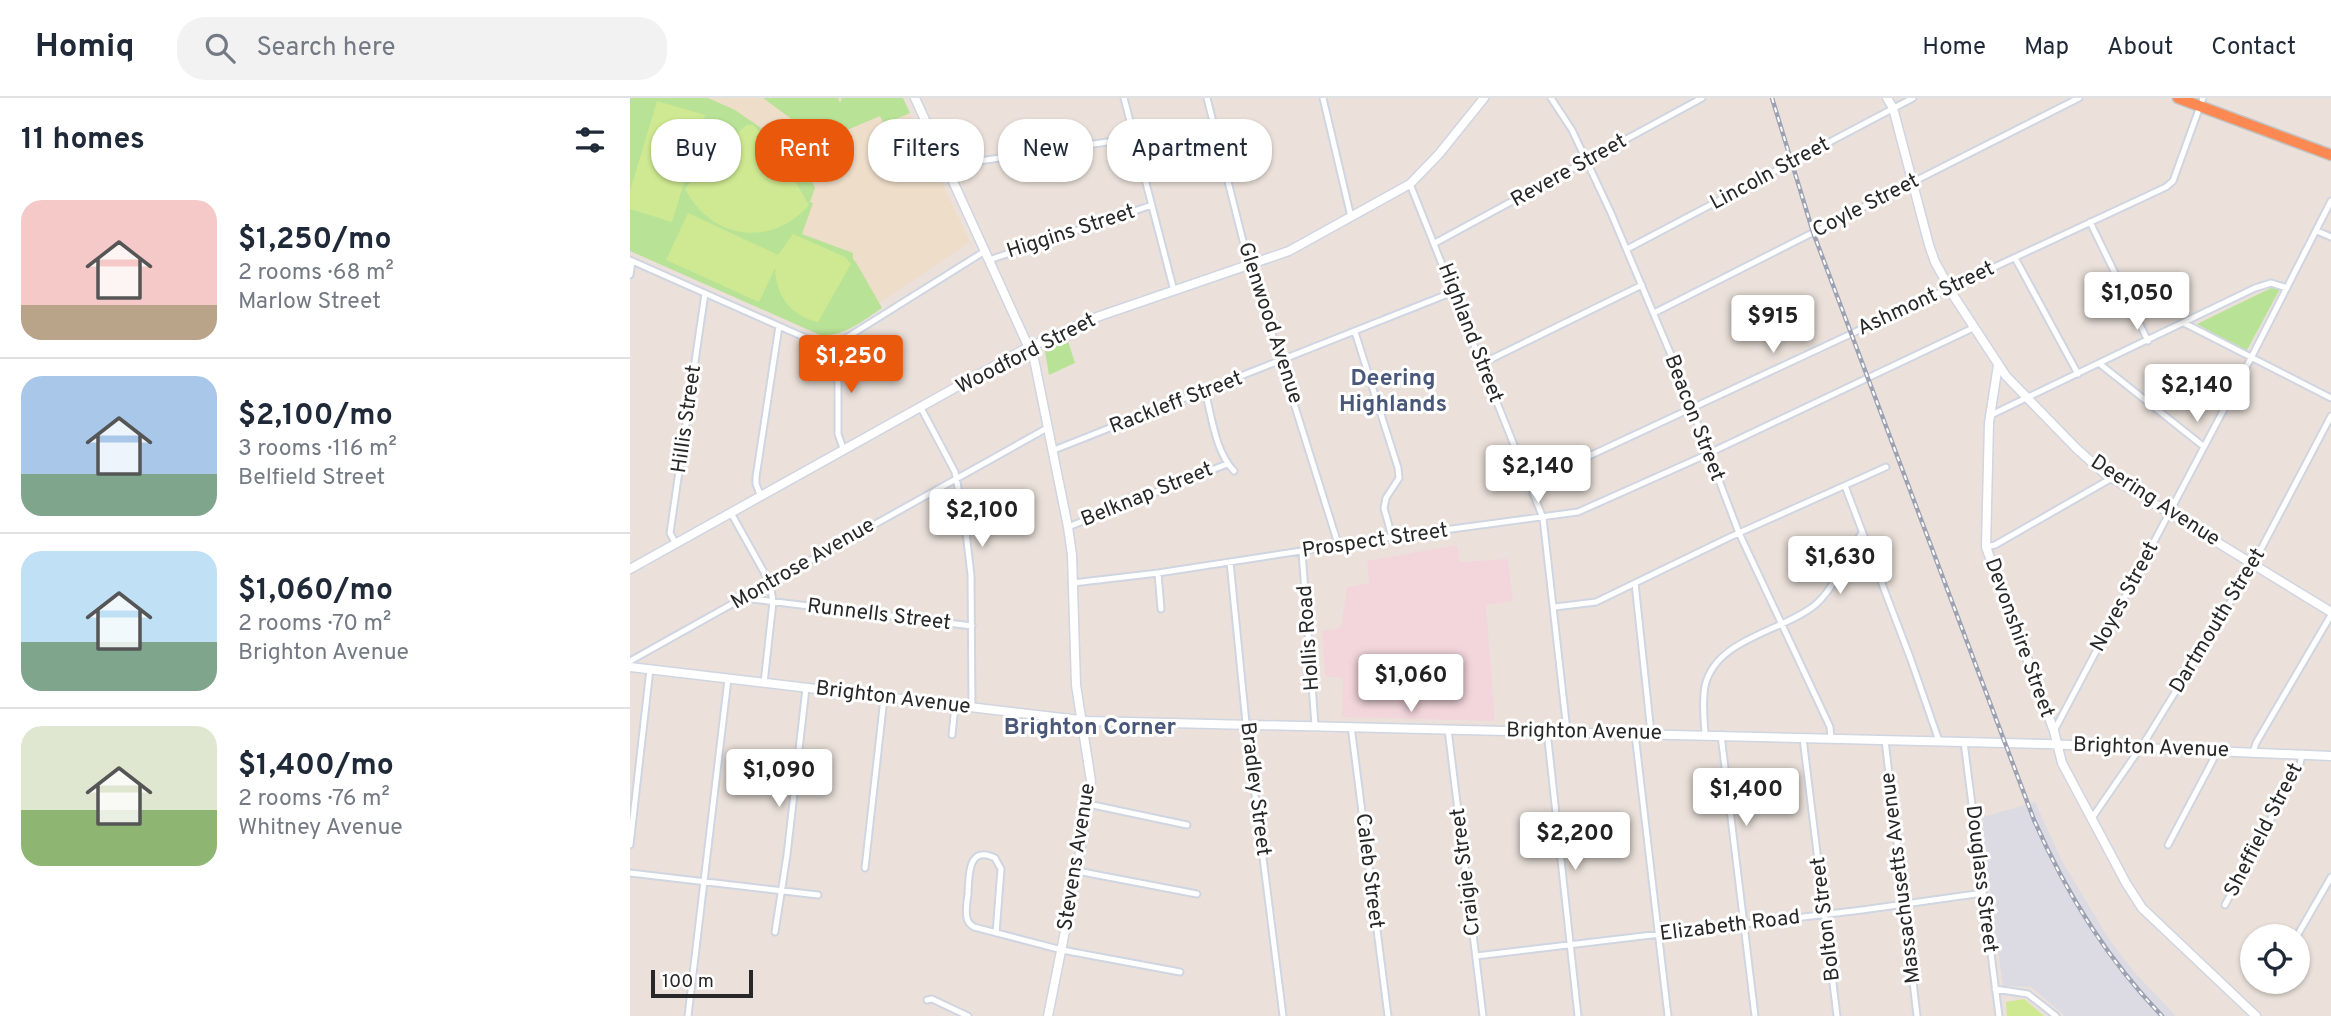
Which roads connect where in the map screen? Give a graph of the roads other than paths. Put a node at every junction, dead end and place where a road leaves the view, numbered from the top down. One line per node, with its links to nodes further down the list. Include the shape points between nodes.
1 (915, 98): 14 (main road, Stevens Avenue)
2 (1124, 98): 15 (street)
3 (1207, 98): 36 (street, Glenwood Avenue)
4 (1323, 98): 26 (street)
5 (1484, 98): 23 (main road, Woodford Street)
6 (1551, 98): 19 (street, Beacon Street)
7 (1702, 98): 19 (street, Revere Street)
8 (1887, 98): 13 (main road, Deering Avenue)
9 (1913, 98): 13 (street, Lincoln Street)
10 (2079, 98): 22 (street, Coyle Street)
11 (2178, 98): 12 (highway)
12 (2202, 102): 17 (highway); 27 (street, Ashmont Street, via 2171,184)
13 (1893, 108): 22 (main road, Deering Avenue); 31 (street, Lincoln Street)
14 (925, 119)
15 (1129, 119)
16 (1107, 142): 18 (street)
17 (2331, 155)
18 (984, 160)
19 (1587, 161): 30 (street, Revere Street); 31 (street, Beacon Street)
20 (953, 182): 32 (main road, Stevens Avenue)
21 (1146, 182): 25 (street)
22 (1912, 183): 39 (main road, Deering Avenue, via 1929,246); 44 (street, Coyle Street)
23 (1410, 184): 26 (main road, Woodford Street); 30 (street, Highland Street)
24 (2331, 201): 28 (street, Noyes Street)
25 (1152, 205): 35 (street, Higgins Street); 41 (street)
26 (1351, 217): 36 (main road, Woodford Street, via 1289,251)
27 (2090, 222): 33 (street, Ashmont Street); 49 (street)
28 (2317, 231): 29 (street); 40 (street, Noyes Street)
29 (2331, 237)
30 (1435, 243): 42 (street, Highland Street)
31 (1627, 250): 38 (street, Beacon Street)
32 (985, 251): 35 (main road, Stevens Avenue); 50 (street)
33 (2015, 258): 39 (street, Ashmont Street); 57 (street)
34 (631, 260): 37 (street); 43 (street)
35 (989, 260): 51 (main road, Stevens Avenue)
36 (1251, 265): 41 (main road, Woodford Street); 53 (street, Glenwood Avenue)
37 (630, 275)
38 (1642, 285): 44 (street, Beacon Street); 54 (street)
39 (1949, 288): 47 (main road, Deering Avenue); 61 (street, Ashmont Street)
40 (2287, 288): 45 (street, via 2265,284); 52 (street, Noyes Street)
41 (1174, 291): 51 (main road, Woodford Street, via 1094,318)
42 (1453, 292): 48 (street, Rackleff Street); 54 (street, Highland Street)
43 (705, 293): 46 (street); 85 (street, Hillis Street, via 670,533)
44 (1654, 313): 61 (street, Beacon Street)
45 (2184, 323): 49 (street); 52 (street)
46 (779, 326): 50 (street, via 818,342); 77 (street, via 756,477)
47 (1973, 328): 56 (main road, Deering Avenue); 69 (street, Prospect Street)
48 (1355, 332): 53 (street, Rackleff Street); 84 (street, via 1398,468 1399,478 1384,508)
49 (2148, 341): 55 (street)
50 (838, 343): 68 (street, via 838,434)
51 (1029, 348): 62 (main road, Woodford Street); 65 (main road, Stevens Avenue)
52 (2251, 358): 59 (street); 66 (street, Noyes Street)
53 (1282, 361): 58 (street, Rackleff Street); 86 (street, Glenwood Avenue)
54 (1481, 364): 75 (street, Highland Street)
55 (2100, 364): 57 (street); 66 (street)
56 (1997, 365): 60 (main road, Deering Avenue); 64 (main road, Devonshire Street)
57 (2078, 374): 60 (street)
58 (1205, 391): 67 (street, Rackleff Street); 70 (street)
59 (2331, 398)
60 (2027, 399): 64 (street); 74 (main road, Deering Avenue)
61 (1691, 407): 69 (street, Beacon Street); 75 (street, Ashmont Street)
62 (920, 408): 68 (main road, Woodford Street); 73 (street)
63 (2331, 415): 90 (street, Dartmouth Street)
64 (1990, 416): 87 (main road, Devonshire Street)
65 (1049, 427): 67 (main road, Stevens Avenue); 73 (street, Montrose Avenue)
66 (2203, 446): 79 (street, Noyes Street)
67 (1054, 450): 81 (main road, Stevens Avenue)
68 (844, 451): 77 (main road, Woodford Street)
69 (1709, 453): 80 (street, Prospect Street, via 1586,510); 82 (street, Beacon Street)
70 (1227, 464): 72 (street); 81 (street, Belknap Street)
71 (1886, 467): 76 (street)
72 (1234, 471)
73 (957, 477): 93 (street, Montrose Avenue); 102 (street, via 969,552)
74 (2112, 478): 79 (main road, Deering Avenue); 87 (street)
75 (1530, 484): 80 (street, Highland Street)
76 (1845, 486): 82 (street); 83 (street)
77 (761, 497): 78 (main road, Woodford Street)
78 (731, 513): 85 (main road, Woodford Street); 93 (street)
79 (2170, 513): 90 (main road, Deering Avenue); 119 (street, Noyes Street)
80 (1543, 518): 84 (street, Prospect Street); 98 (street, Highland Street)
81 (1068, 527): 94 (main road, Stevens Avenue)
82 (1739, 533): 95 (street); 101 (street, Beacon Street)
83 (1862, 533): 101 (street, via 1824,596); 128 (street)
84 (1392, 537): 86 (street, Prospect Street)
85 (676, 544): 91 (main road, Woodford Street)
86 (1339, 547): 88 (street, Prospect Street)
87 (1986, 547): 119 (main road, Devonshire Street)
88 (1302, 552): 89 (street, Prospect Street); 114 (street, Hollis Road)
89 (1230, 562): 92 (street, Prospect Street); 113 (street, Bradley Street)
90 (2253, 565): 100 (main road, Deering Avenue); 131 (street, Dartmouth Street)
91 (630, 569)
92 (1158, 573): 94 (street, Prospect Street); 99 (street)
93 (770, 583): 96 (street, Montrose Avenue); 97 (street)
94 (1073, 583): 112 (main road, Stevens Avenue)
95 (1635, 583): 98 (street, via 1596,602); 121 (street)
96 (744, 598): 97 (street, Runnells Street); 103 (street, Montrose Avenue)
97 (773, 602): 102 (street, Runnells Street); 107 (street)
98 (1555, 607): 118 (street, Highland Street)
99 (1161, 609)
100 (2331, 613): 133 (street)
101 (1783, 623): 122 (street, via 1735,648 1709,673); 126 (street, Beacon Street, via 1830,727)
102 (972, 626): 111 (street)
103 (630, 661)
104 (630, 667): 105 (main road, Brighton Avenue)
105 (650, 669): 106 (main road, Brighton Avenue); 139 (street)
106 (727, 679): 107 (main road, Brighton Avenue); 145 (street)
107 (764, 683): 108 (main road, Brighton Avenue)
108 (806, 688): 109 (main road, Brighton Avenue); 146 (street)
109 (884, 698): 110 (main road, Brighton Avenue); 141 (street)
110 (955, 706): 111 (main road, Brighton Avenue); 123 (street)
111 (972, 707): 112 (main road, Brighton Avenue)
112 (1080, 720): 113 (main road, Brighton Avenue); 136 (main road, Stevens Avenue, via 1091,781)
113 (1246, 723): 114 (main road, Brighton Avenue); 167 (street, Bradley Street)
114 (1315, 724): 115 (main road, Brighton Avenue)
115 (1351, 726): 116 (main road, Brighton Avenue); 168 (street, Caleb Street)
116 (1448, 729): 117 (main road, Brighton Avenue); 160 (street, Craigie Street)
117 (1547, 731): 118 (main road, Brighton Avenue); 158 (street)
118 (1567, 731): 120 (main road, Brighton Avenue)
119 (2054, 731): 130 (main road, Devonshire Street)
120 (1634, 733): 121 (main road, Brighton Avenue); 157 (street)
121 (1651, 733): 122 (main road, Brighton Avenue)
122 (1705, 734): 124 (main road, Brighton Avenue)
123 (952, 735)
124 (1721, 735): 125 (main road, Brighton Avenue); 154 (street)
125 (1803, 738): 126 (main road, Brighton Avenue); 152 (street, Bolton Street)
126 (1831, 739): 127 (main road, Brighton Avenue)
127 (1885, 740): 128 (main road, Brighton Avenue); 150 (street, Massachusetts Avenue)
128 (1939, 741): 129 (main road, Brighton Avenue)
129 (1964, 742): 130 (main road, Brighton Avenue); 147 (street, Douglass Street)
130 (2056, 744): 131 (main road, Brighton Avenue); 137 (main road, Devonshire Street)
131 (2141, 747): 132 (main road, Brighton Avenue); 137 (street, Dartmouth Street)
132 (2215, 751): 133 (main road, Brighton Avenue); 140 (street)
133 (2253, 752): 134 (main road, Brighton Avenue)
134 (2302, 755): 135 (main road, Brighton Avenue); 151 (street, Sheffield Street)
135 (2331, 756)
136 (1088, 804): 138 (street); 142 (main road, Stevens Avenue)
137 (2092, 818): 177 (main road, Devonshire Street, via 2143,908)
138 (1187, 825)
139 (630, 845)
140 (2168, 845)
141 (865, 869)
142 (1077, 871): 148 (street); 159 (main road, Stevens Avenue)
143 (630, 873): 145 (street)
144 (2331, 877): 153 (street)
145 (704, 881): 146 (street); 164 (street)
146 (782, 891): 149 (street); 155 (street)
147 (1983, 893): 150 (street, Elizabeth Road); 162 (street, Douglass Street)
148 (1197, 894)
149 (818, 895)
150 (1905, 904): 152 (street, Elizabeth Road); 174 (street, Massachusetts Avenue)
151 (2225, 905)
152 (1825, 914): 154 (street, Elizabeth Road); 173 (street, Bolton Street)
153 (2304, 924)
154 (1744, 925): 157 (street, Elizabeth Road); 172 (street)
155 (775, 932)
156 (996, 933): 156 (street, via 976,929 967,917 970,865 985,855 995,858 1001,869); 159 (street)
157 (1659, 935): 158 (street, Elizabeth Road); 171 (street)
158 (1570, 945): 160 (street, Elizabeth Road); 170 (street)
159 (1062, 950): 161 (street); 166 (main road, Stevens Avenue)
160 (1476, 956): 169 (street, Craigie Street)
161 (1180, 972)
162 (1995, 989): 175 (street, Douglass Street); 176 (street, via 2028,994)
163 (927, 1000): 165 (street)
164 (688, 1016)
165 (968, 1016)
166 (1048, 1016)
167 (1283, 1016)
168 (1388, 1016)
169 (1483, 1016)
170 (1578, 1016)
171 (1668, 1016)
172 (1755, 1016)
173 (1837, 1016)
174 (1917, 1016)
175 (1999, 1016)
176 (2056, 1016)
177 (2256, 1016)

